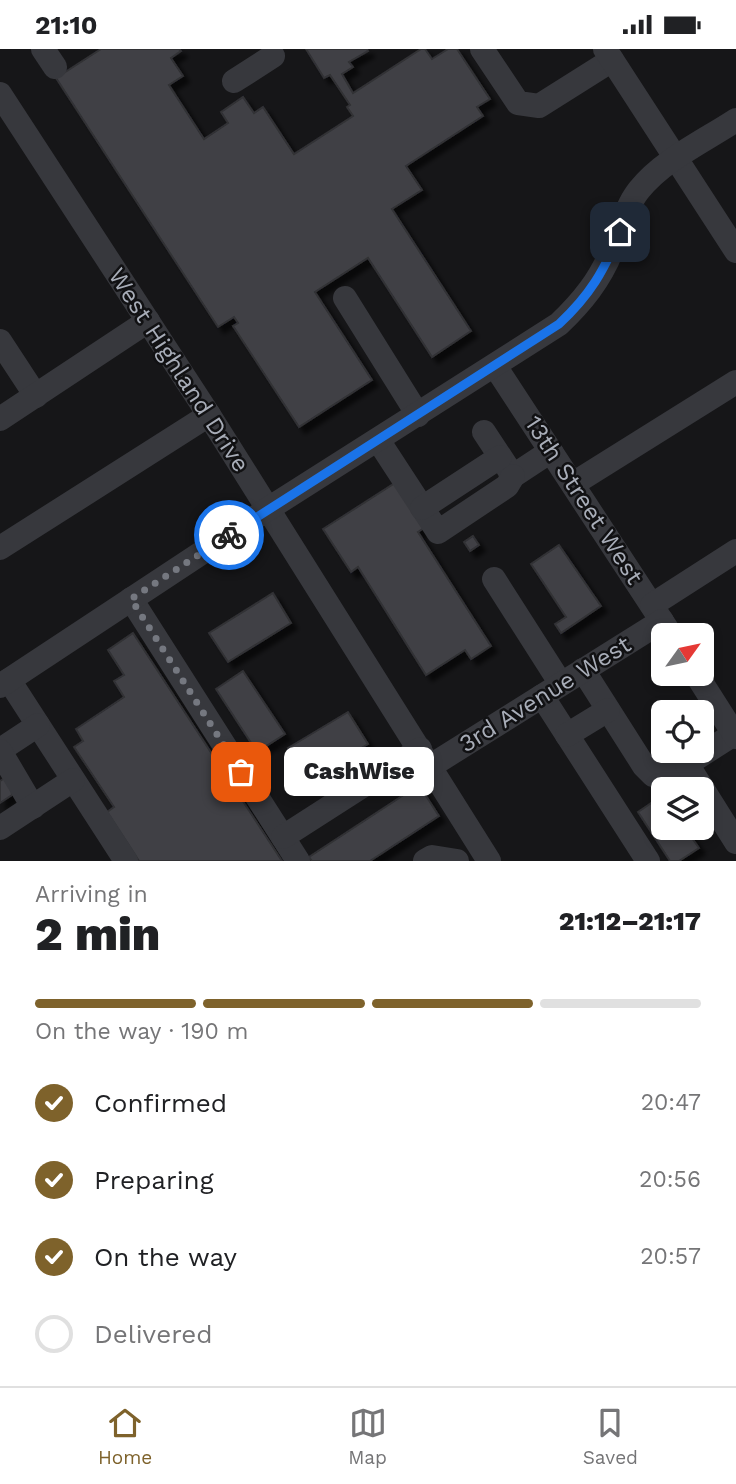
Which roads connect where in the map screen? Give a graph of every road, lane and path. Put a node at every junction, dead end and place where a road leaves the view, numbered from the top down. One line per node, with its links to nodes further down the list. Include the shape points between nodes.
1 (482, 49): 2 (street, via 518,103 539,106 559,80)
2 (608, 54): 7 (street)
3 (273, 56): 4 (street)
4 (234, 81)
5 (0, 94): 10 (street, West Highland Drive)
6 (736, 120): 7 (street)
7 (676, 159): 8 (street); 12 (street, via 638,192 600,276 577,307)
8 (736, 251)
9 (345, 298): 16 (street)
10 (148, 321): 14 (street); 15 (street, West Highland Drive)
11 (0, 341): 14 (street)
12 (495, 366): 16 (street); 19 (street, 13th Street West)
13 (736, 382): 21 (street)
14 (36, 396): 17 (street)
15 (209, 415): 23 (street, West Highland Drive); 24 (street)
16 (418, 415): 18 (street)
17 (0, 419)
18 (378, 440): 22 (street); 23 (street)
19 (551, 451): 20 (street); 21 (street, 13th Street West)
20 (499, 456): 22 (street); 22 (street, via 507,486 438,532)
21 (573, 484): 28 (street, 13th Street West)
22 (423, 508)
23 (268, 509): 27 (street); 38 (street, West Highland Drive)
24 (0, 548)
25 (736, 551): 28 (street, 3rd Avenue West)
26 (494, 579): 32 (street)
27 (131, 599): 30 (street); 43 (street)
28 (662, 620): 29 (street, 3rd Avenue West)
29 (583, 670): 32 (street, 3rd Avenue West); 33 (street)
30 (4, 683): 34 (street)
31 (704, 686): 36 (street)
32 (552, 690): 35 (street); 38 (street, 3rd Avenue West)
33 (608, 710): 35 (street); 39 (street, via 653,775 670,775)
34 (38, 725): 37 (street); 40 (street)
35 (567, 735): 50 (street)
36 (735, 736): 39 (street)
37 (0, 750): 41 (street)
38 (424, 758): 43 (street, 3rd Avenue West); 45 (street, West Highland Drive)
39 (687, 764): 44 (street)
40 (73, 780): 41 (street); 46 (street)
41 (33, 807): 42 (street)
42 (3, 819)
43 (282, 837): 47 (street)
44 (736, 842)
45 (478, 857)
46 (126, 861)
47 (298, 861)
48 (425, 861): 49 (street, via 432,857)
49 (457, 861)
50 (648, 861)

